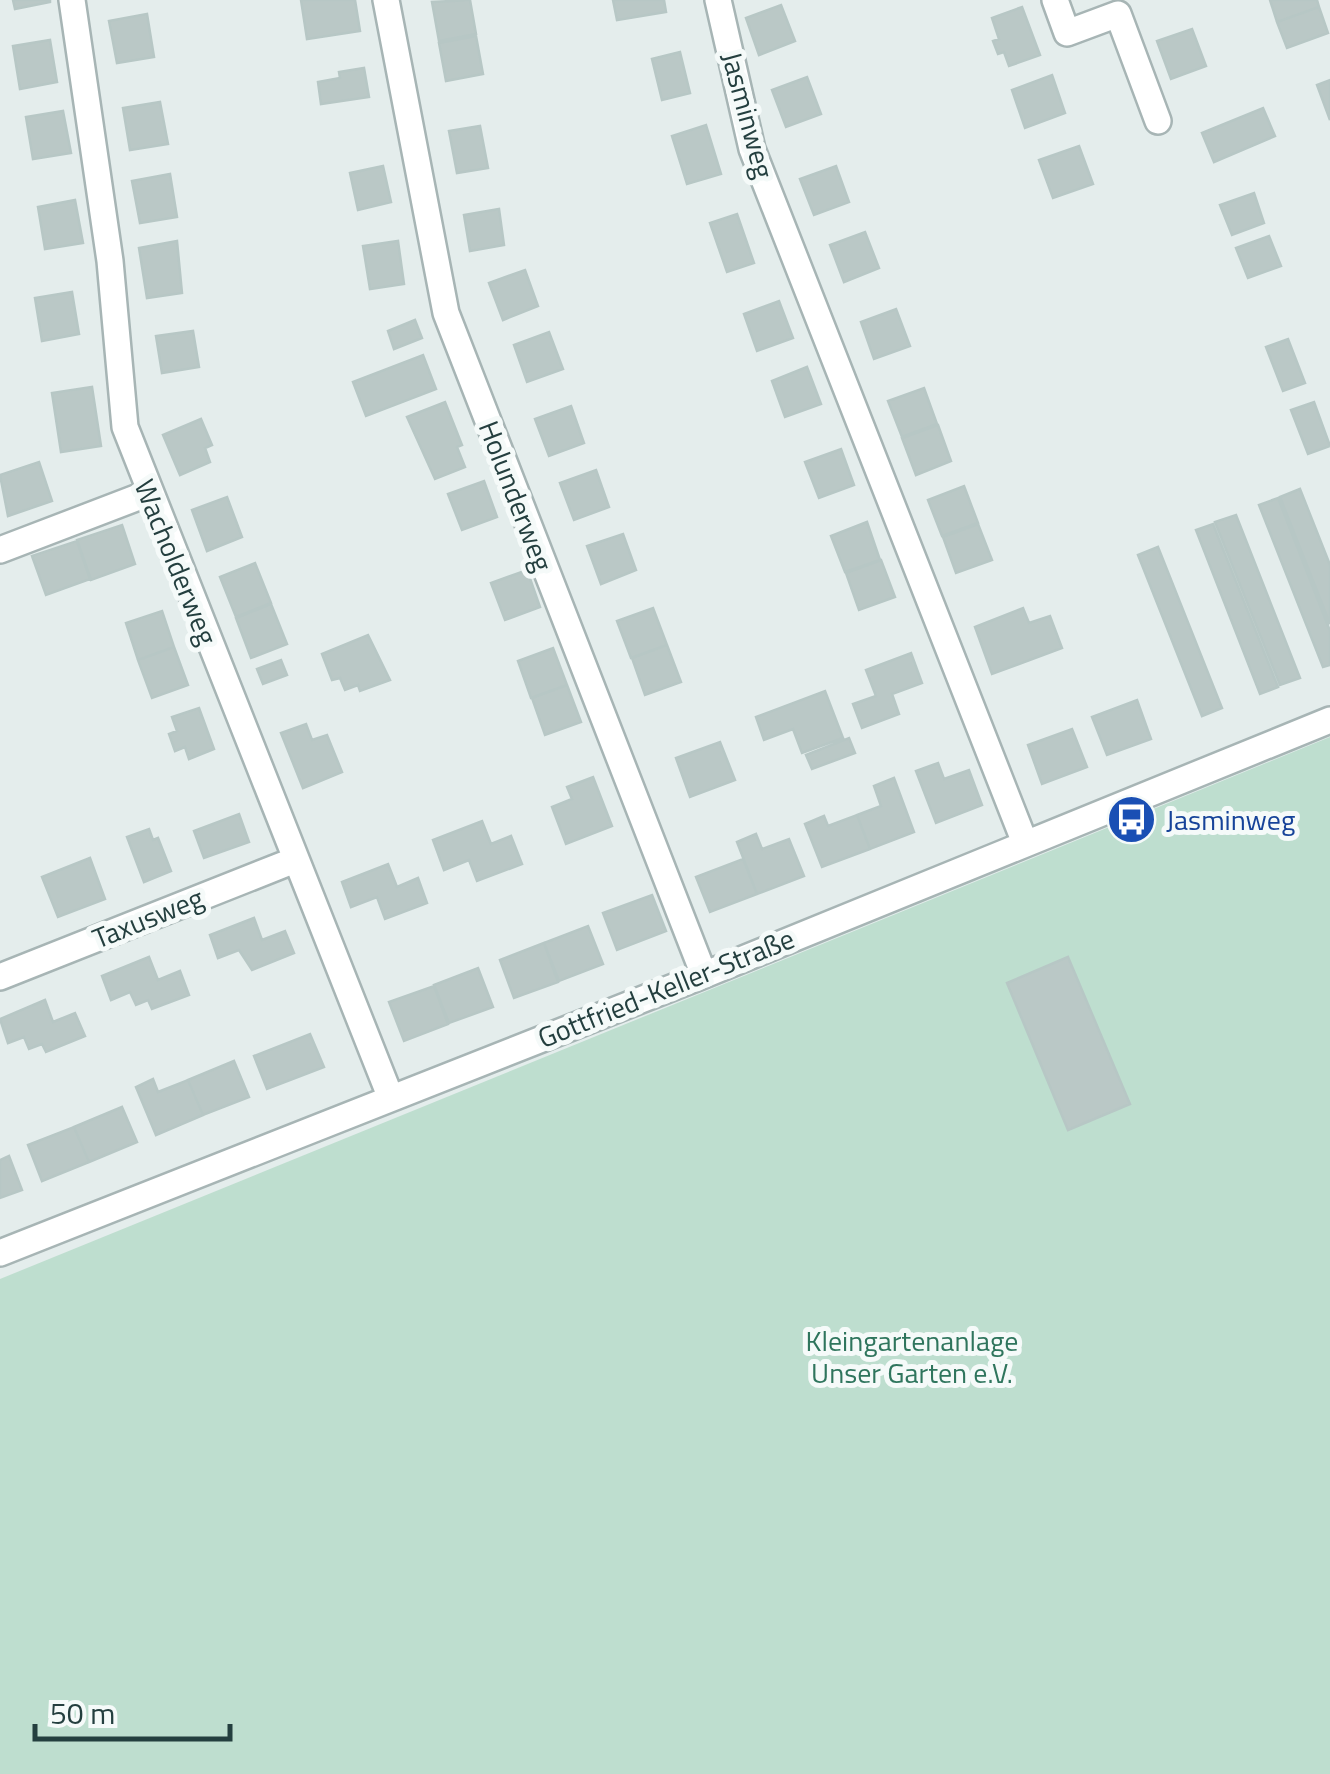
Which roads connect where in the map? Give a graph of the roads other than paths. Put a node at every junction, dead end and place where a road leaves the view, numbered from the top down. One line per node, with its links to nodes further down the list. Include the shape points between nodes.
1 (72, 0): 6 (street, Wacholderweg, via 110,262 124,427)
2 (386, 0): 11 (street, Holunderweg, via 446,313)
3 (718, 0): 9 (street, Jasminweg, via 752,149)
4 (1055, 0): 5 (street, via 1067,33 1118,14)
5 (1158, 121)
6 (149, 493): 7 (street); 10 (street, Wacholderweg)
7 (0, 550)
8 (1330, 720): 9 (street, Gottfried-Keller-Straße)
9 (1025, 843): 11 (street, Gottfried-Keller-Straße)
10 (295, 860): 12 (street, Taxusweg); 13 (street, Wacholderweg)
11 (704, 974): 13 (street, Gottfried-Keller-Straße)
12 (0, 977)
13 (390, 1096): 14 (street, Gottfried-Keller-Straße)
14 (0, 1253)

